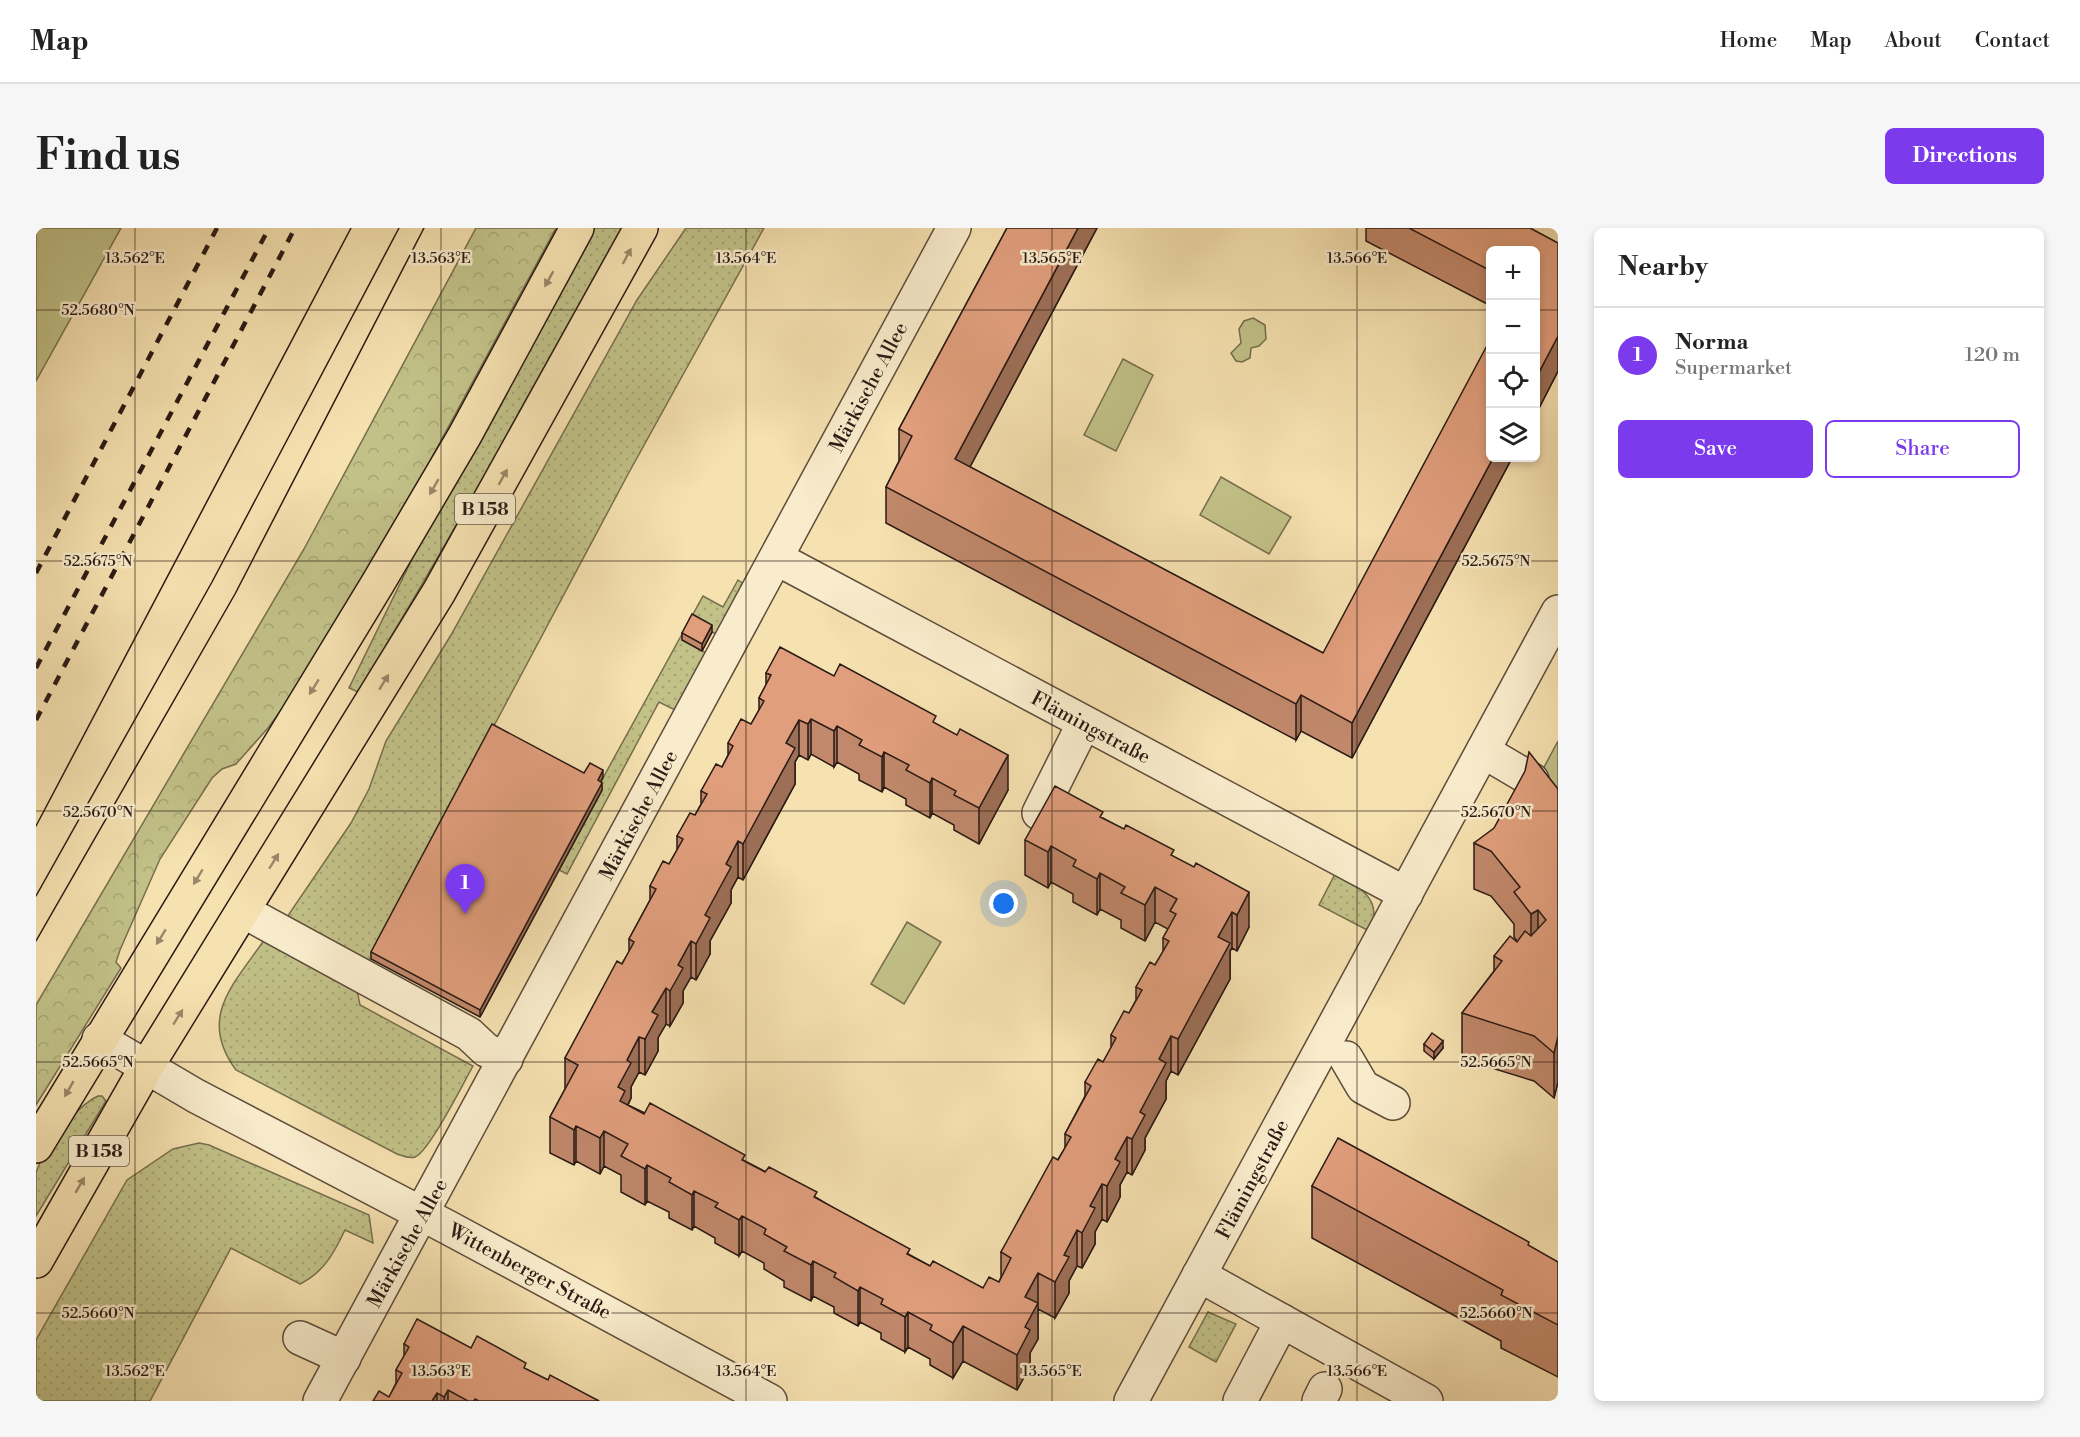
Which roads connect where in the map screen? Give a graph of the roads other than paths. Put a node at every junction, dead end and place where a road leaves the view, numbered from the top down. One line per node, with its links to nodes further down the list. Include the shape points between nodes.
1 (577, 228): 12 (main road, B 158, one-way to 12, via 401,544)
2 (642, 228): 11 (main road, B 158, one-way to 2, via 439,592)
3 (954, 228): 4 (street, Märkische Allee)
4 (777, 558): 6 (street, Flämingstraße); 14 (street, Märkische Allee)
5 (1558, 612): 7 (street, Flämingstraße)
6 (1084, 723): 9 (street); 10 (street, Flämingstraße)
7 (1483, 751): 8 (street); 10 (street, Flämingstraße)
8 (1532, 780)
9 (1039, 813)
10 (1406, 894): 20 (street, Flämingstraße)
11 (243, 910): 14 (street, via 469,1034 486,1050); 15 (main road, B 158, one-way to 11)
12 (99, 1039): 15 (street, Wittenberger Straße); 17 (main road, B 158, one-way to 17)
13 (1346, 1058): 16 (street, via 1363,1088)
14 (506, 1059): 18 (street, Märkische Allee)
15 (147, 1066): 18 (street, Wittenberger Straße, via 196,1096); 19 (main road, B 158, one-way to 15)
16 (1393, 1103)
17 (36, 1146)
18 (423, 1214): 23 (street, Märkische Allee); 26 (street, Wittenberger Straße)
19 (36, 1261)
20 (1199, 1275): 21 (street); 27 (street, Flämingstraße)
21 (1282, 1321): 24 (street); 28 (street)
22 (300, 1338): 23 (street)
23 (344, 1358): 25 (street, Märkische Allee)
24 (1409, 1397)
25 (320, 1401)
26 (770, 1401)
27 (1131, 1401)
28 (1240, 1401)

